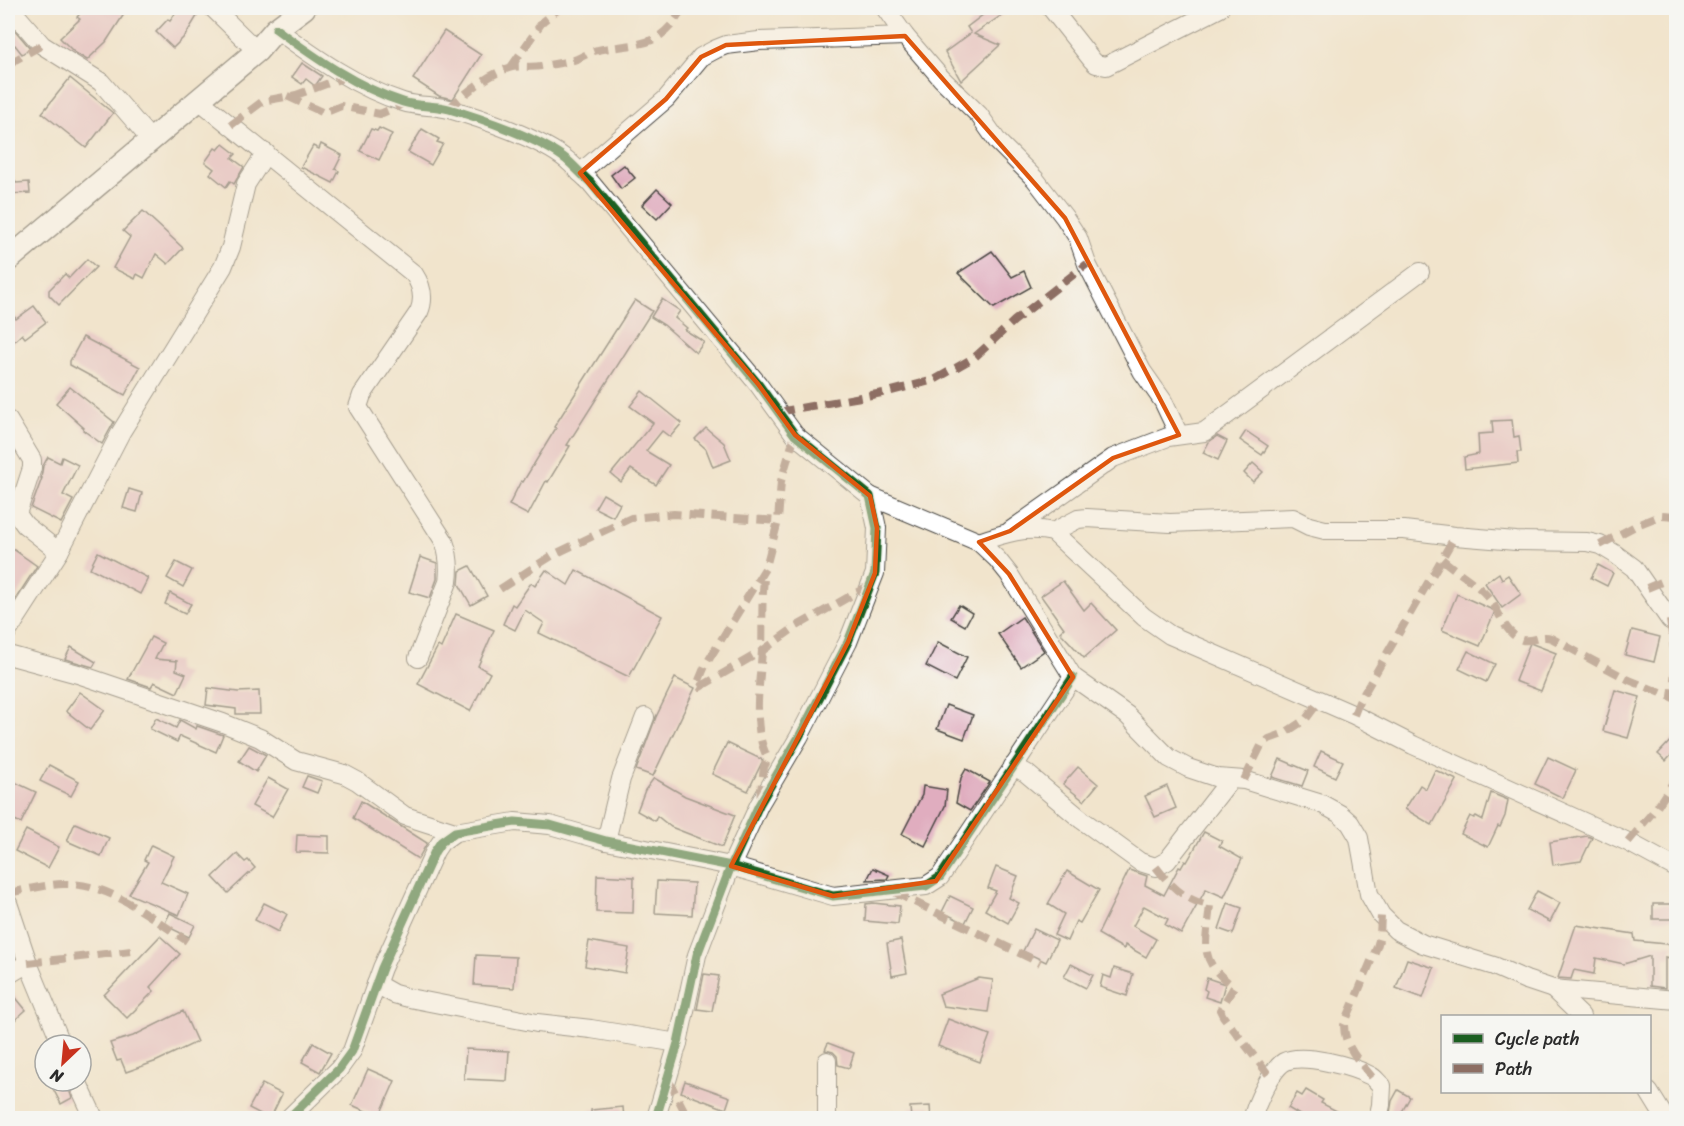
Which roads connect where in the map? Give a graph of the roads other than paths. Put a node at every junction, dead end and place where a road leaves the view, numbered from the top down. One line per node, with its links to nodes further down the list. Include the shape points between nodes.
1 (10, 8): 11 (street, via 42,45 101,82)
2 (213, 8): 9 (street)
3 (304, 8): 7 (main road)
4 (885, 8): 8 (street)
5 (1051, 8): 6 (street, via 1092,60 1106,66)
6 (1220, 8)
7 (276, 29): 9 (main road); 13 (street, via 323,64 385,95 405,103 448,109 507,130 541,144)
8 (906, 36): 13 (street, via 759,41 716,49 701,57 666,99); 17 (street, via 1035,179 1065,218)
9 (257, 51): 10 (main road)
10 (199, 100): 11 (main road); 12 (street)
11 (151, 140): 14 (main road)
12 (266, 153): 22 (street, via 246,184 223,267 121,432); 26 (street, via 414,274 421,286 419,312 362,395 358,407 448,553 448,582)
13 (580, 173): 18 (street, via 758,384 795,435)
14 (8, 260)
15 (1420, 272): 17 (street, via 1204,432)
16 (8, 420): 22 (street, via 32,460 17,514 24,525)
17 (1179, 435): 19 (street, via 1113,458)
18 (870, 496): 21 (street); 33 (street, via 877,528 875,573 848,642 759,805)
19 (1010, 531): 20 (street); 21 (street)
20 (1053, 532): 23 (street, via 1087,518 1170,524 1293,518 1325,530 1404,530 1516,541 1587,542 1600,545 1634,568 1670,620); 34 (street, via 1144,617 1170,635 1354,715)
21 (979, 542): 27 (street, via 1010,574)
22 (59, 552): 24 (street)
23 (1677, 623)
24 (8, 631)
25 (8, 655): 31 (street, via 224,723 260,738 296,761 344,774 405,816)
26 (418, 658)
27 (1073, 677): 29 (street); 30 (street, via 1127,716 1170,758 1188,768)
28 (645, 717): 32 (street, via 621,780)
29 (1014, 766): 30 (street, via 1140,862 1156,867 1167,861); 33 (street, via 940,877 927,886 833,896)
30 (1230, 780): 39 (street, via 1253,782 1322,804 1350,823 1359,838 1369,894 1396,930 1423,944)
31 (455, 832): 32 (street, via 515,822 550,825); 38 (street, via 435,851)
32 (606, 841): 33 (street)
33 (731, 866): 43 (street, via 697,955)
34 (1677, 868)
35 (8, 903): 36 (street)
36 (28, 963): 37 (street); 42 (street)
37 (8, 975)
38 (376, 984): 43 (street, via 409,998 537,1023); 48 (street, via 357,1041 345,1063)
39 (1552, 989): 40 (street); 41 (street)
40 (1677, 1000)
41 (1579, 1015)
42 (57, 1033)
43 (678, 1043): 49 (street)
44 (827, 1061): 50 (street)
45 (82, 1093): 47 (street)
46 (1650, 1093): 53 (street)
47 (94, 1119)
48 (289, 1119)
49 (656, 1119)
50 (827, 1119)
51 (1253, 1119): 52 (street, via 1254,1109 1274,1071 1285,1061 1305,1058 1372,1077 1382,1086)
52 (1378, 1119)
53 (1665, 1119)

